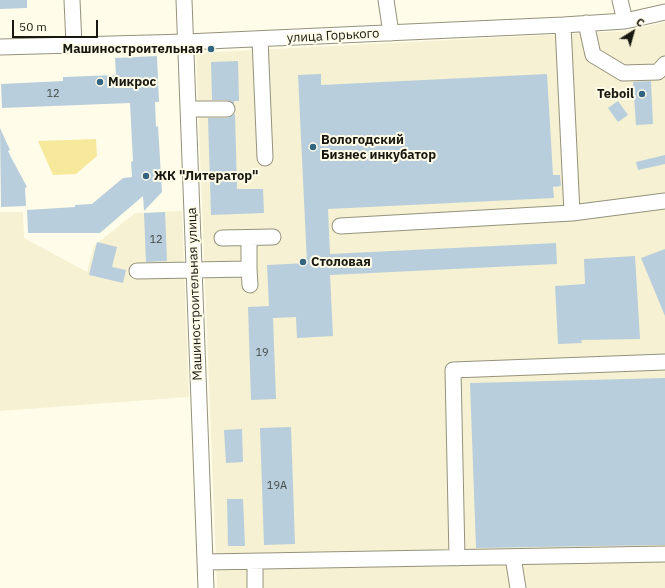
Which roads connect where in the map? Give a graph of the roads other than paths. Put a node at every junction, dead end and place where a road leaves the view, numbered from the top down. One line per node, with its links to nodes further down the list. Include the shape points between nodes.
1 (72, 0): 12 (street)
2 (184, 0): 11 (street, Машиностроительная улица)
3 (386, 0): 9 (street)
4 (620, 0): 6 (street)
5 (665, 12): 6 (street, улица Горького)
6 (625, 21): 7 (street, улица Горького)
7 (586, 23): 8 (street, улица Горького); 14 (street, via 594,55 623,73 658,72)
8 (563, 25): 9 (street, улица Горького); 19 (street)
9 (391, 33): 10 (street, улица Горького)
10 (260, 39): 11 (street, улица Горького); 17 (street)
11 (186, 42): 12 (street, улица Горького); 15 (street, Машиностроительная улица)
12 (74, 45): 13 (street, улица Горького)
13 (0, 48)
14 (665, 64)
15 (188, 109): 16 (street); 26 (street, Машиностроительная улица)
16 (226, 109)
17 (265, 158)
18 (665, 201): 19 (street)
19 (572, 213): 20 (street)
20 (340, 226)
21 (273, 237): 23 (street)
22 (222, 238): 23 (street)
23 (249, 238): 24 (street)
24 (250, 269): 26 (street); 27 (street)
25 (137, 271): 26 (street)
26 (194, 271): 32 (street, Машиностроительная улица)
27 (250, 285)
28 (665, 362): 31 (street, via 453,370)
29 (665, 554): 30 (street)
30 (513, 557): 31 (street); 36 (street)
31 (457, 558): 33 (street)
32 (205, 562): 33 (street); 34 (street, Машиностроительная улица)
33 (255, 562): 35 (street)
34 (206, 588)
35 (255, 588)
36 (518, 588)

